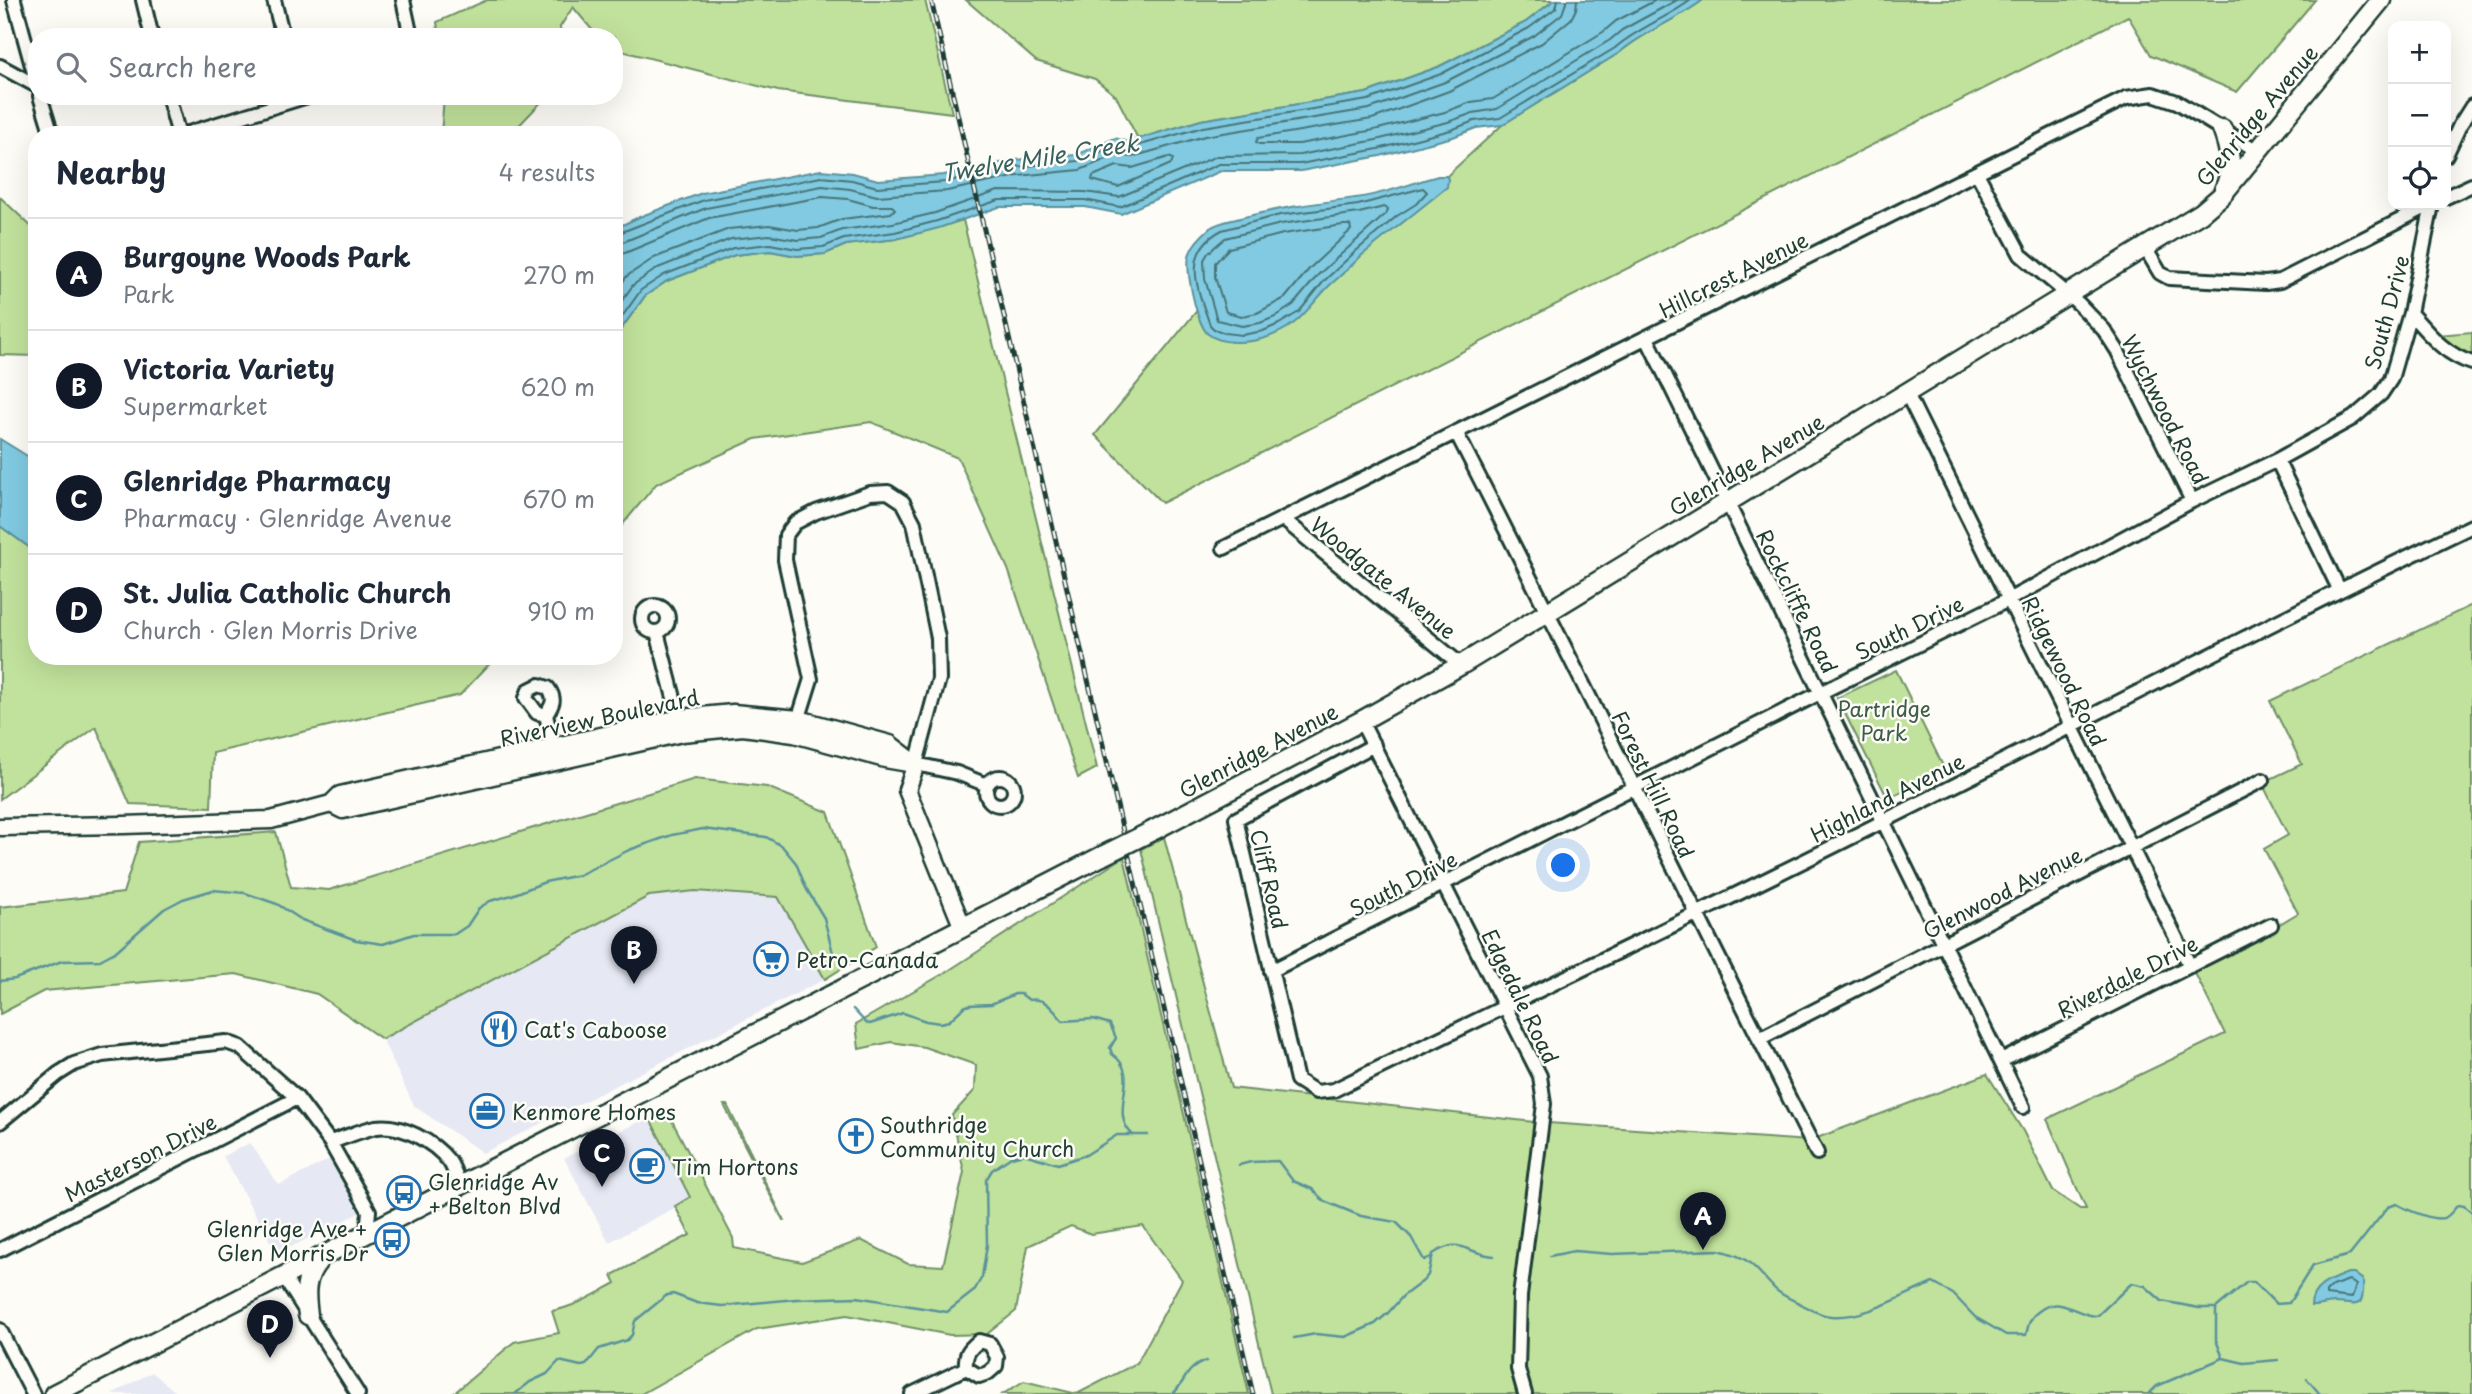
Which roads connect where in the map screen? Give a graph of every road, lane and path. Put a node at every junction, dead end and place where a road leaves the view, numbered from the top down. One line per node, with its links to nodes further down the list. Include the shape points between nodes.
1 (14, 0): 9 (street)
2 (143, 0): 6 (street)
3 (274, 0): 7 (street)
4 (403, 0): 8 (street)
5 (2381, 0): 21 (main road, Glenridge Avenue)
6 (150, 28)
7 (281, 28)
8 (409, 28)
9 (28, 52)
10 (0, 66): 11 (street)
11 (28, 80)
12 (43, 105): 16 (street)
13 (171, 105): 17 (street)
14 (277, 105): 18 (street)
15 (2472, 106): 20 (street)
16 (49, 126)
17 (177, 126)
18 (209, 126)
19 (2222, 130): 21 (street, Hillcrest Avenue); 22 (street, Hillcrest Avenue, via 2177,102 2153,94 2126,98); 25 (main road, via 2230,149 2230,165)
20 (2450, 147)
21 (2259, 152): 25 (main road, Glenridge Avenue)
22 (1977, 173): 29 (street, Wychwood Road, via 2021,256); 31 (street, Hillcrest Avenue)
23 (2472, 185): 24 (street)
24 (2451, 195)
25 (2221, 196): 28 (main road, Glenridge Avenue)
26 (2421, 210): 28 (street, via 2280,281 2266,283 2169,278 2160,273)
27 (2430, 210): 30 (street, South Drive)
28 (2144, 246): 29 (main road, Glenridge Avenue)
29 (2066, 295): 33 (main road, Glenridge Avenue); 37 (street, Wychwood Road, via 2104,330 2118,350)
30 (2410, 313): 32 (street, via 2438,345); 35 (street, South Drive, via 2391,379 2381,394 2353,418)
31 (1647, 338): 34 (street, Hillcrest Avenue); 36 (street, Rockcliffe Road)
32 (2472, 363)
33 (1906, 393): 36 (main road, Glenridge Avenue); 42 (street, Ridgewood Road)
34 (1456, 432): 38 (street, Hillcrest Avenue); 43 (street, Forest Hill Road)
35 (2277, 460): 37 (street, South Drive); 41 (street)
36 (1727, 501): 43 (main road, Glenridge Avenue); 46 (street, Rockcliffe Road)
37 (2192, 501): 42 (street, South Drive)
38 (1283, 519): 40 (street, Hillcrest Avenue); 45 (street, Woodgate Avenue)
39 (2472, 526): 41 (street, Highland Avenue)
40 (1224, 548)
41 (2339, 589): 50 (street, Highland Avenue)
42 (2008, 600): 46 (street, South Drive); 50 (street, Ridgewood Road)
43 (1549, 612): 45 (main road, Glenridge Avenue); 57 (street, Forest Hill Road)
44 (657, 632): 49 (street)
45 (1461, 665): 48 (main road, Glenridge Avenue)
46 (1822, 692): 57 (street, South Drive); 58 (street, Rockcliffe Road)
47 (546, 715): 53 (street)
48 (1361, 721): 52 (street, Edgedale Road); 64 (main road, Glenridge Avenue, bridge)
49 (681, 725): 51 (street, Riverview Boulevard); 53 (street, Riverview Boulevard)
50 (2071, 726): 58 (street, Highland Avenue); 60 (street, Ridgewood Road)
51 (796, 727): 54 (street, Riverview Boulevard, via 890,744); 54 (street, via 811,679 785,560 786,535 795,523 816,512 870,493 888,492 903,502 914,523 938,638 939,679)
52 (1374, 745): 61 (street, Edgedale Road); 67 (street, Cliff Road, via 1236,819)
53 (555, 754): 59 (street, Riverview Boulevard, via 420,785 343,810 331,804 271,820)
54 (916, 764): 56 (street); 64 (street, via 907,790)
55 (2263, 780): 60 (street, Glenwood Avenue)
56 (987, 785)
57 (1633, 787): 61 (street, South Drive); 62 (street, Forest Hill Road)
58 (1885, 821): 62 (street, Highland Avenue); 65 (street, Rockcliffe Road)
59 (0, 827)
60 (2131, 847): 65 (street, Glenwood Avenue); 66 (street, Ridgewood Road)
61 (1444, 884): 67 (street, South Drive); 68 (street, Edgedale Road)
62 (1697, 914): 68 (street, Highland Avenue); 69 (street, Forest Hill Road)
63 (2270, 925): 66 (street, Riverdale Drive)
64 (963, 928): 77 (main road, Glenridge Avenue)
65 (1945, 944): 69 (street, Glenwood Avenue); 70 (street, Rockcliffe Road)
66 (2190, 966): 70 (street, Riverdale Drive)
67 (1271, 971): 71 (street, Cliff Road, via 1297,1080)
68 (1505, 1007): 71 (street, Highland Avenue, via 1334,1090); 89 (street, Edgedale Road, via 1540,1076 1544,1104 1520,1296 1518,1368)
69 (1759, 1039): 76 (street, Forest Hill Road)
70 (2001, 1061): 73 (street, Rockcliffe Road)
71 (1316, 1091)
72 (297, 1098): 74 (street, via 240,1047 226,1042 102,1055 74,1064); 75 (street); 79 (street, Masterson Drive)
73 (2023, 1107)
74 (0, 1122)
75 (330, 1142): 77 (street, via 377,1127 394,1128 416,1136 449,1161); 78 (street, via 369,1211)
76 (1817, 1153)
77 (460, 1186): 78 (main road, Glenridge Avenue)
78 (367, 1233): 80 (main road, Glenridge Avenue)
79 (0, 1250)
80 (321, 1258): 81 (main road, Glenridge Avenue); 82 (main road, via 304,1288)
81 (284, 1277): 82 (street); 86 (main road, Glenridge Avenue)
82 (308, 1315): 87 (street)
83 (0, 1330): 85 (street)
84 (966, 1368): 88 (street)
85 (33, 1394)
86 (54, 1394)
87 (358, 1394)
88 (912, 1394)
89 (1525, 1394)

